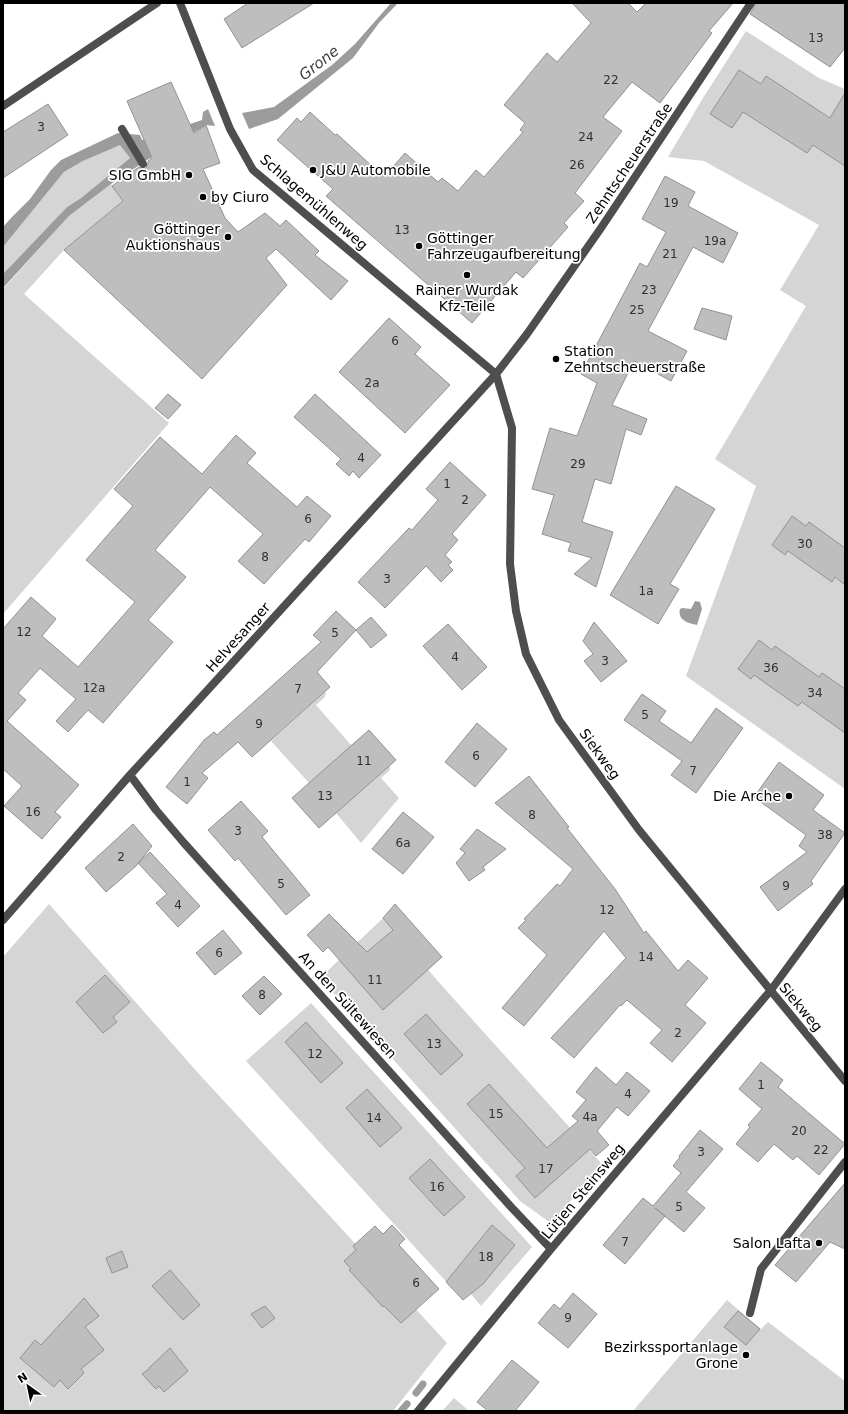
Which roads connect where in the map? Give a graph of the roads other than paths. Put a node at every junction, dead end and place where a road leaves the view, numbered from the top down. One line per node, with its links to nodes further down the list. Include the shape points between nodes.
1 (157, 3): 4 (street)
2 (180, 3): 7 (street, Schlagemühlenweg, via 230,129 253,170)
3 (751, 3): 7 (street, Zehntscheuerstraße, via 601,228)
4 (3, 106)
5 (122, 129): 6 (street)
6 (143, 164)
7 (496, 374): 8 (street, Helvesanger); 11 (street, Siekweg, via 512,428 510,564 516,612 526,654 559,720 573,740 639,830)
8 (130, 775): 10 (street, Helvesanger); 14 (street, An den Sültewiesen, via 184,843)
9 (845, 889): 11 (street, Lütjen Steinsweg)
10 (3, 920)
11 (771, 990): 12 (street, Siekweg); 14 (street, Lütjen Steinsweg)
12 (845, 1081)
13 (845, 1162): 15 (street, via 761,1269)
14 (551, 1249): 16 (street, Lütjen Steinsweg)
15 (750, 1313)
16 (418, 1411)

